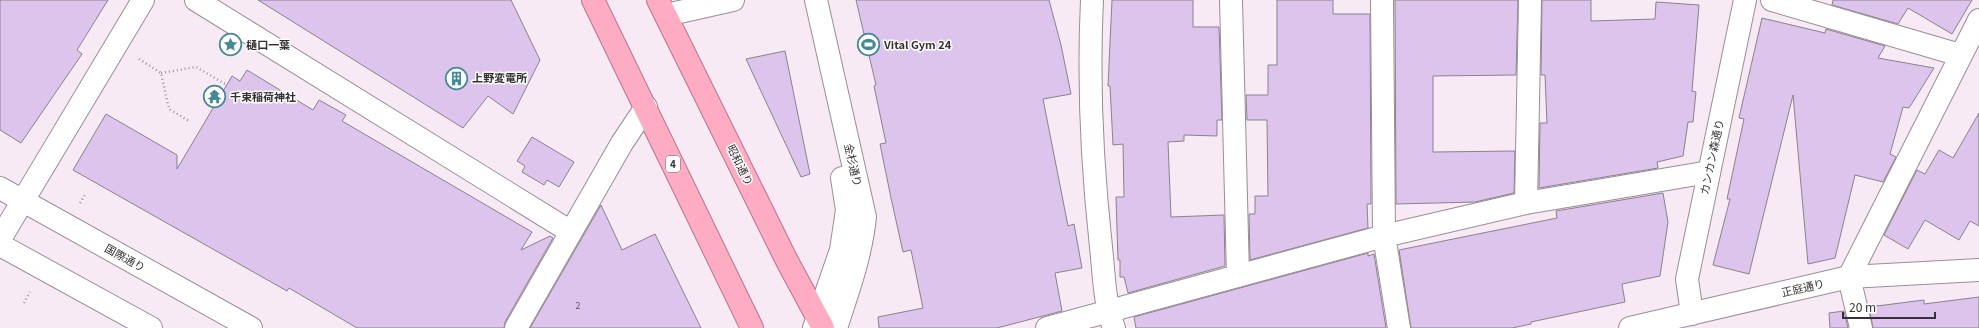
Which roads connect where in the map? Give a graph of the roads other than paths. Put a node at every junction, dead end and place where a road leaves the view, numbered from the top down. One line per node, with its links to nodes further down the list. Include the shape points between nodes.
1 (142, 0): 18 (street)
2 (196, 0): 20 (street)
3 (593, 0): 15 (highway, 4)
4 (733, 0): 12 (street)
5 (815, 0): 29 (street, 金杉通り, via 847,210 841,250)
6 (1092, 0): 28 (street, via 1092,130 1098,220)
7 (1231, 0): 25 (street)
8 (1382, 0): 21 (street)
9 (1530, 0): 19 (street)
10 (1745, 0): 16 (street, カンカン森通り)
11 (1772, 0): 14 (street)
12 (662, 8): 29 (highway, 昭和通り, via 786,259)
13 (1979, 20): 14 (street)
14 (1960, 56): 26 (street)
15 (646, 107): 20 (street, via 622,143); 33 (highway, 4)
16 (1709, 172): 19 (street); 27 (street, カンカン森通り, via 1687,279)
17 (0, 188): 18 (street, 国際通り)
18 (22, 201): 22 (street); 31 (street, 国際通り)
19 (1526, 203): 21 (street)
20 (571, 232): 32 (street)
21 (1384, 236): 25 (street); 35 (street)
22 (0, 239)
23 (0, 245): 30 (street)
24 (1979, 270): 26 (street, 正庭通り)
25 (1238, 276): 28 (street)
26 (1849, 277): 27 (street, 正庭通り); 37 (street)
27 (1692, 314): 36 (street, 正庭通り)
28 (1111, 320): 34 (street)
29 (823, 325)
30 (151, 328)
31 (251, 328)
32 (516, 328)
33 (752, 328)
34 (1047, 328)
35 (1399, 328)
36 (1630, 328)
37 (1861, 328)

